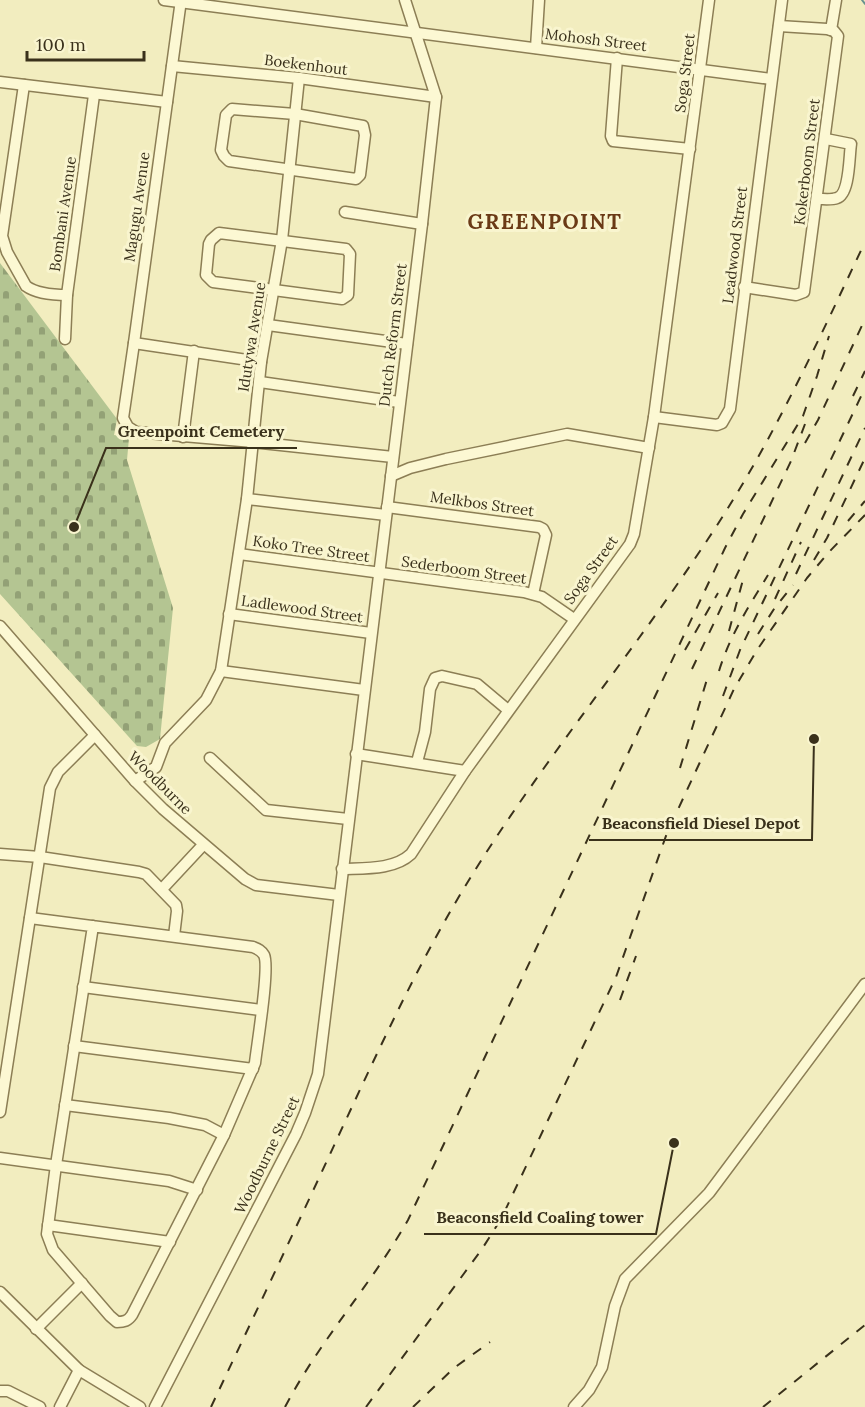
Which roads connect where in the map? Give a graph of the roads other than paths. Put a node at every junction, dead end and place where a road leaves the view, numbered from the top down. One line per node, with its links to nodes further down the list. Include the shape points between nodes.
1 (164, 0): 7 (street)
2 (405, 0): 10 (street, Dutch Reform Street)
3 (539, 0): 11 (street)
4 (709, 0): 14 (street, Soga Street)
5 (782, 0): 8 (street, Leadwood Street)
6 (836, 0): 9 (street)
7 (180, 1): 10 (street); 13 (street, Magugu Avenue)
8 (779, 26): 9 (street); 16 (street, Leadwood Street)
9 (831, 30): 23 (street, Kokerboom Street, via 839,39)
10 (417, 34): 11 (street, Mohosh Street); 20 (street, Dutch Reform Street)
11 (536, 48): 12 (street, Mohosh Street)
12 (617, 58): 14 (street, Mohosh Street); 24 (street, via 613,141)
13 (172, 66): 15 (street, Boekenhout); 21 (street, Magugu Avenue)
14 (701, 69): 16 (street, Mohosh Street); 24 (street, Soga Street)
15 (299, 78): 20 (street, Boekenhout); 22 (street, Idutywa Avenue)
16 (771, 79): 30 (street, Leadwood Street)
17 (0, 82): 18 (street)
18 (24, 85): 19 (street); 32 (street, via 2,236 26,286)
19 (94, 94): 21 (street); 32 (street, Bombani Avenue)
20 (436, 97): 28 (street, Dutch Reform Street)
21 (167, 102): 35 (street, Magugu Avenue)
22 (295, 114): 25 (street, Idutywa Avenue); 25 (street, via 230,111 221,150 229,161); 25 (street, via 363,126 365,135 360,175 356,179)
23 (826, 139): 26 (street, Kokerboom Street); 26 (street, via 851,144 847,181 840,197)
24 (690, 149): 41 (street, Soga Street)
25 (290, 170): 29 (street, Idutywa Avenue)
26 (818, 199): 30 (street, Kokerboom Street, via 804,291 796,295)
27 (345, 212): 28 (street)
28 (422, 224): 36 (street, Dutch Reform Street)
29 (282, 240): 31 (street, Idutywa Avenue); 31 (street, via 224,233 215,236 210,244 206,274 210,280); 31 (street, via 346,249 350,254 349,291 342,299)
30 (744, 287): 41 (street, Leadwood Street, via 730,409 724,420 717,425)
31 (275, 290): 33 (street, Idutywa Avenue)
32 (67, 295): 34 (street, Bombani Avenue)
33 (268, 325): 36 (street); 38 (street, Idutywa Avenue)
34 (65, 339)
35 (134, 343): 37 (street); 42 (street, Magugu Avenue, via 123,418 136,432)
36 (407, 344): 40 (street, Dutch Reform Street)
37 (194, 351): 38 (street); 42 (street)
38 (261, 362): 39 (street, Idutywa Avenue)
39 (260, 382): 40 (street); 43 (street, Idutywa Avenue)
40 (399, 402): 45 (street, Dutch Reform Street)
41 (654, 417): 44 (street, Soga Street)
42 (183, 437): 43 (street)
43 (253, 441): 45 (street); 47 (street, Idutywa Avenue)
44 (649, 448): 46 (street, via 567,434 446,459); 53 (street, Soga Street, via 630,544)
45 (393, 457): 46 (street, Dutch Reform Street)
46 (391, 476): 48 (street, Dutch Reform Street)
47 (247, 499): 48 (street); 49 (street, Idutywa Avenue)
48 (386, 511): 50 (street, Dutch Reform Street); 51 (street, Melkbos Street, via 543,529 546,535)
49 (238, 554): 50 (street, Koko Tree Street); 52 (street, Idutywa Avenue)
50 (379, 574): 51 (street, Sederboom Street); 55 (street, Dutch Reform Street)
51 (533, 594): 53 (street, Sederboom Street)
52 (230, 614): 55 (street, Ladlewood Street); 56 (street, Idutywa Avenue)
53 (574, 619): 58 (street, Soga Street)
54 (0, 626): 59 (street, Woodburne)
55 (371, 633): 57 (street, Dutch Reform Street)
56 (221, 671): 57 (street); 64 (street, Idutywa Avenue, via 206,700 165,743 156,767)
57 (364, 690): 60 (street, Dutch Reform Street)
58 (508, 710): 62 (street, via 477,684 435,678); 63 (street, Soga Street)
59 (95, 735): 64 (street, Woodburne); 68 (street, via 52,782)
60 (356, 754): 62 (street); 65 (street, Dutch Reform Street)
61 (210, 758): 65 (street, via 266,810)
62 (417, 762): 63 (street)
63 (465, 771): 69 (street, Soga Street, via 406,859 388,865)
64 (135, 781): 66 (street, Woodburne)
65 (348, 819): 69 (street, Dutch Reform Street)
66 (203, 845): 70 (street); 71 (street, Woodburne, via 256,885)
67 (0, 854): 68 (street)
68 (39, 857): 70 (street, via 140,872); 72 (street)
69 (342, 869): 71 (street, Dutch Reform Street)
70 (162, 889): 74 (street, via 176,905)
71 (339, 895): 97 (street, Woodburne Street, via 318,1074 311,1096 296,1134)
72 (30, 918): 73 (street); 78 (street)
73 (93, 926): 74 (street); 76 (street)
74 (174, 936): 77 (street, via 253,947 262,952 266,964)
75 (865, 984): 98 (street, via 709,1192 625,1279 602,1367)
76 (83, 987): 77 (street); 79 (street)
77 (261, 1010): 80 (street)
78 (6, 1040): 82 (street)
79 (74, 1046): 80 (street); 81 (street)
80 (254, 1069): 83 (street)
81 (65, 1105): 83 (street, via 205,1125); 85 (street)
82 (0, 1112)
83 (224, 1135): 86 (street)
84 (0, 1158): 85 (street)
85 (56, 1165): 86 (street, via 169,1180); 87 (street)
86 (197, 1190): 88 (street)
87 (48, 1225): 88 (street); 89 (street, via 50,1245)
88 (170, 1242): 89 (street, via 126,1321 117,1322)
89 (82, 1283): 91 (street)
90 (0, 1292): 91 (street)
91 (36, 1329): 92 (street)
92 (79, 1370): 95 (street); 96 (street)
93 (0, 1391): 94 (street)
94 (40, 1407)
95 (60, 1407)
96 (140, 1407)
97 (155, 1407)
98 (574, 1407)

